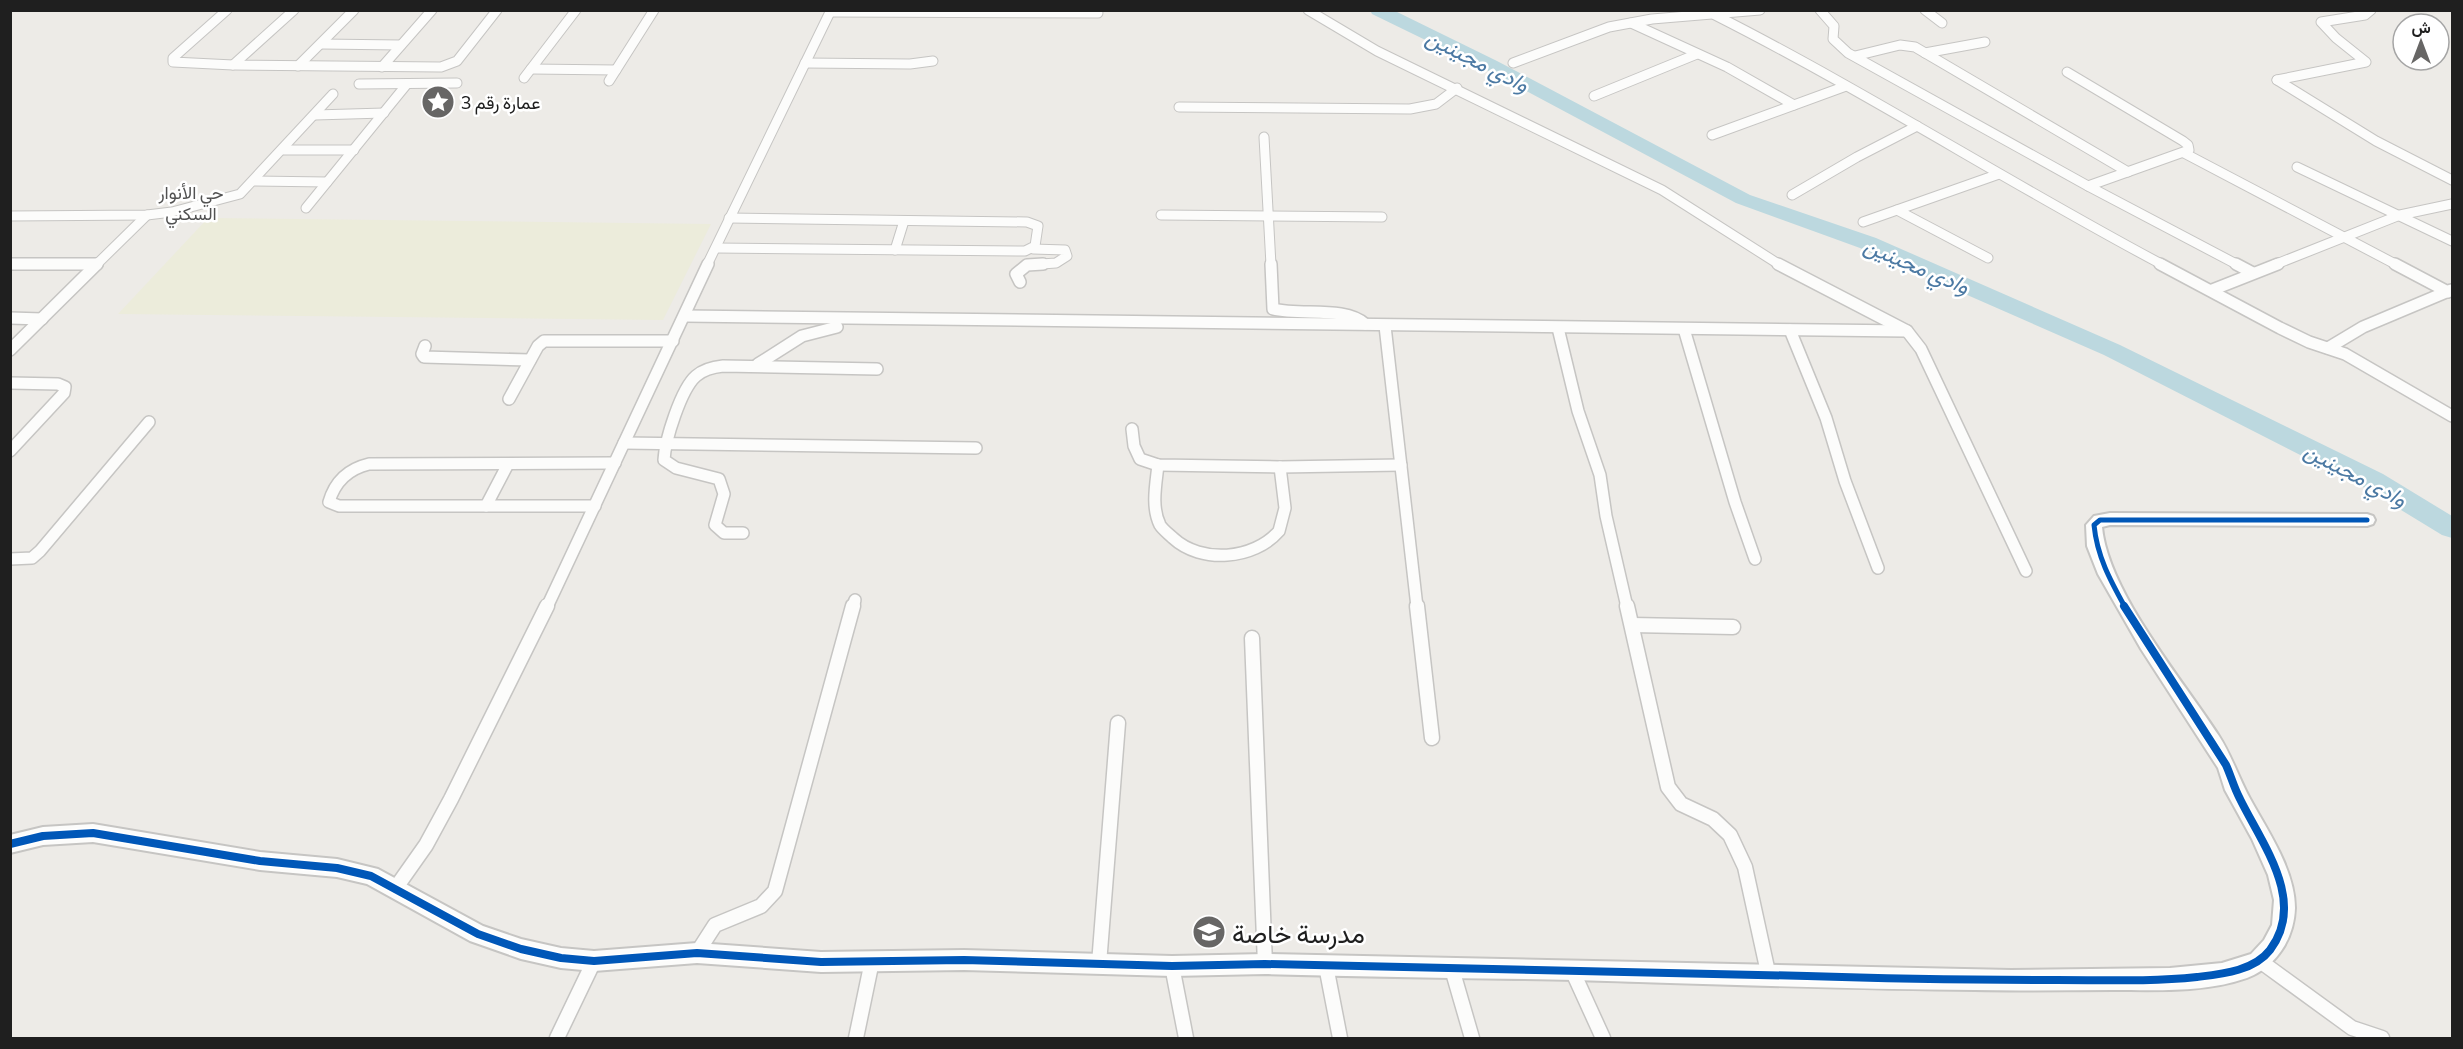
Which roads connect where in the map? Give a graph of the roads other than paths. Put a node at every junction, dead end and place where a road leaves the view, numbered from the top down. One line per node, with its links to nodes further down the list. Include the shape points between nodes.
1 (227, 10): 29 (street, via 173,57 173,62)
2 (294, 10): 29 (street)
3 (354, 10): 21 (street)
4 (432, 10): 22 (street)
5 (497, 10): 31 (street, via 451,64)
6 (576, 10): 32 (street)
7 (654, 10): 33 (street)
8 (1308, 10): 41 (street, via 1362,43)
9 (1760, 10): 17 (street)
10 (1820, 10): 25 (street, via 1834,26 1833,39)
11 (1926, 10): 19 (street)
12 (2371, 10): 57 (street, via 2365,15 2321,22 2366,62 2277,80 2376,141)
13 (830, 11): 14 (street); 27 (street)
14 (1079, 12): 15 (street)
15 (1098, 13)
16 (1695, 13): 17 (street); 18 (street)
17 (1714, 15): 40 (street)
18 (1631, 23): 24 (street); 28 (street, via 1609,27)
19 (1941, 23)
20 (1985, 42): 23 (street)
21 (321, 44): 22 (street); 30 (street)
22 (401, 45): 31 (street)
23 (1925, 53): 25 (street, via 1900,45); 55 (street)
24 (1698, 54): 43 (street); 44 (street)
25 (1855, 56): 60 (street)
26 (933, 61): 27 (street)
27 (805, 63): 71 (street)
28 (1513, 63)
29 (232, 65): 30 (street)
30 (298, 66): 31 (street)
31 (382, 67)
32 (531, 69): 33 (street); 35 (street)
33 (616, 70): 36 (street)
34 (2067, 72): 53 (street, via 2183,141 2189,150)
35 (524, 78)
36 (609, 81)
37 (457, 83): 39 (street)
38 (359, 84): 39 (street)
39 (407, 84): 46 (street)
40 (1846, 86): 44 (street); 48 (street)
41 (1457, 88): 45 (street, via 1437,104 1410,109); 95 (street, via 1662,190 1783,267)
42 (333, 94): 47 (street)
43 (1594, 96)
44 (1794, 105): 49 (street)
45 (1179, 107)
46 (384, 113): 47 (street); 52 (street)
47 (315, 114): 51 (street)
48 (1917, 126): 56 (street); 61 (street)
49 (1712, 135)
50 (1264, 137): 69 (street)
51 (284, 150): 52 (street); 58 (street)
52 (354, 150): 59 (street)
53 (2184, 153): 55 (street); 74 (street)
54 (2297, 166): 67 (street)
55 (2128, 172): 60 (street)
56 (1999, 174): 64 (street); 84 (street)
57 (2452, 180)
58 (255, 181): 59 (street); 65 (street, via 240,194)
59 (327, 182): 63 (street)
60 (2088, 186): 82 (street)
61 (1792, 195)
62 (2452, 204): 67 (street)
63 (306, 208)
64 (1897, 210): 73 (street); 79 (street)
65 (147, 215): 68 (street); 81 (street)
66 (1161, 215): 69 (street)
67 (2400, 215): 74 (street); 75 (street)
68 (10, 216)
69 (1268, 217): 70 (street); 89 (street, via 1273,309 1354,315)
70 (1382, 217)
71 (729, 218): 72 (street); 76 (street)
72 (904, 220): 77 (street, via 1032,223 1038,226); 78 (street)
73 (1863, 222)
74 (2345, 238): 82 (street); 85 (street)
75 (2452, 241)
76 (716, 248): 78 (street); 86 (street)
77 (1033, 249): 78 (street); 83 (street, via 1065,250 1067,256 1059,262 1021,268 1016,274)
78 (895, 250)
79 (1988, 258)
80 (10, 264): 81 (street)
81 (97, 264): 88 (street)
82 (2253, 273): 84 (street)
83 (1020, 282)
84 (2212, 290): 98 (street, via 2280,328)
85 (2450, 291): 98 (street, via 2363,327)
86 (685, 316): 89 (street); 96 (street)
87 (10, 318): 88 (street)
88 (42, 319): 99 (street)
89 (1365, 326): 90 (street)
90 (1385, 326): 92 (street); 115 (street)
91 (837, 327): 101 (street, via 812,331)
92 (1558, 328): 93 (street); 126 (street, via 1578,411 1600,475)
93 (1684, 329): 94 (street); 122 (street)
94 (1790, 330): 95 (street); 123 (street, via 1826,418 1845,482)
95 (1907, 331): 124 (street, via 1921,350)
96 (673, 341): 100 (street, via 544,341); 108 (street)
97 (425, 346): 100 (street, via 424,357)
98 (2328, 348): 105 (street)
99 (10, 350)
100 (530, 360): 104 (street)
101 (751, 366): 102 (street); 109 (street, via 710,368 696,376)
102 (877, 369)
103 (10, 383): 111 (street, via 65,387 64,393)
104 (509, 399)
105 (2452, 416)
106 (149, 422): 121 (street, via 40,551 32,558)
107 (1132, 429): 114 (street, via 1140,459)
108 (624, 443): 109 (street); 112 (street)
109 (664, 444): 110 (street); 120 (street, via 662,454 669,466 719,479 724,494 715,525 724,534)
110 (976, 448)
111 (10, 451)
112 (615, 463): 113 (street); 118 (street)
113 (508, 464): 117 (street); 117 (street, via 357,466 347,471 329,502 339,506)
114 (1158, 465): 116 (street); 116 (street, via 1155,501 1160,526 1177,544 1196,554 1218,557 1244,552 1279,531 1284,516)
115 (1401, 465): 116 (street); 130 (street)
116 (1280, 467)
117 (486, 506): 118 (street)
118 (595, 506): 132 (street, via 456,789 426,845)
119 (2367, 520): 134 (street, via 2134,519 2100,520 2094,525 2094,544 2112,583 2225,764 2276,871 2286,915 2272,947)
120 (742, 534)
121 (10, 559)
122 (1755, 559)
123 (1878, 568)
124 (2026, 571)
125 (855, 600): 133 (street, via 775,891 761,906 715,924)
126 (1632, 625): 127 (street); 143 (street, via 1668,787 1681,804 1713,819 1730,835 1744,867)
127 (1733, 627)
128 (1252, 638): 138 (street)
129 (1118, 723): 137 (street)
130 (1432, 738)
131 (10, 844): 132 (street, via 43,836 93,833 260,861 337,868 371,876)
132 (395, 889): 135 (street, via 478,934 531,952)
133 (698, 953): 135 (street); 136 (street, via 821,962)
134 (2260, 960): 143 (street, via 2239,971 2215,975 2116,979); 150 (street, via 2352,1028)
135 (594, 961): 144 (street)
136 (873, 961): 137 (street); 145 (street)
137 (1099, 964): 139 (street)
138 (1265, 964): 139 (street); 140 (street)
139 (1172, 966): 146 (street)
140 (1326, 966): 141 (street); 147 (street)
141 (1452, 969): 142 (street); 148 (street)
142 (1572, 970): 143 (street); 149 (street)
143 (1769, 976)
144 (557, 1038)
145 (856, 1038)
146 (1186, 1038)
147 (1340, 1038)
148 (1472, 1038)
149 (1603, 1038)
150 (2382, 1038)

